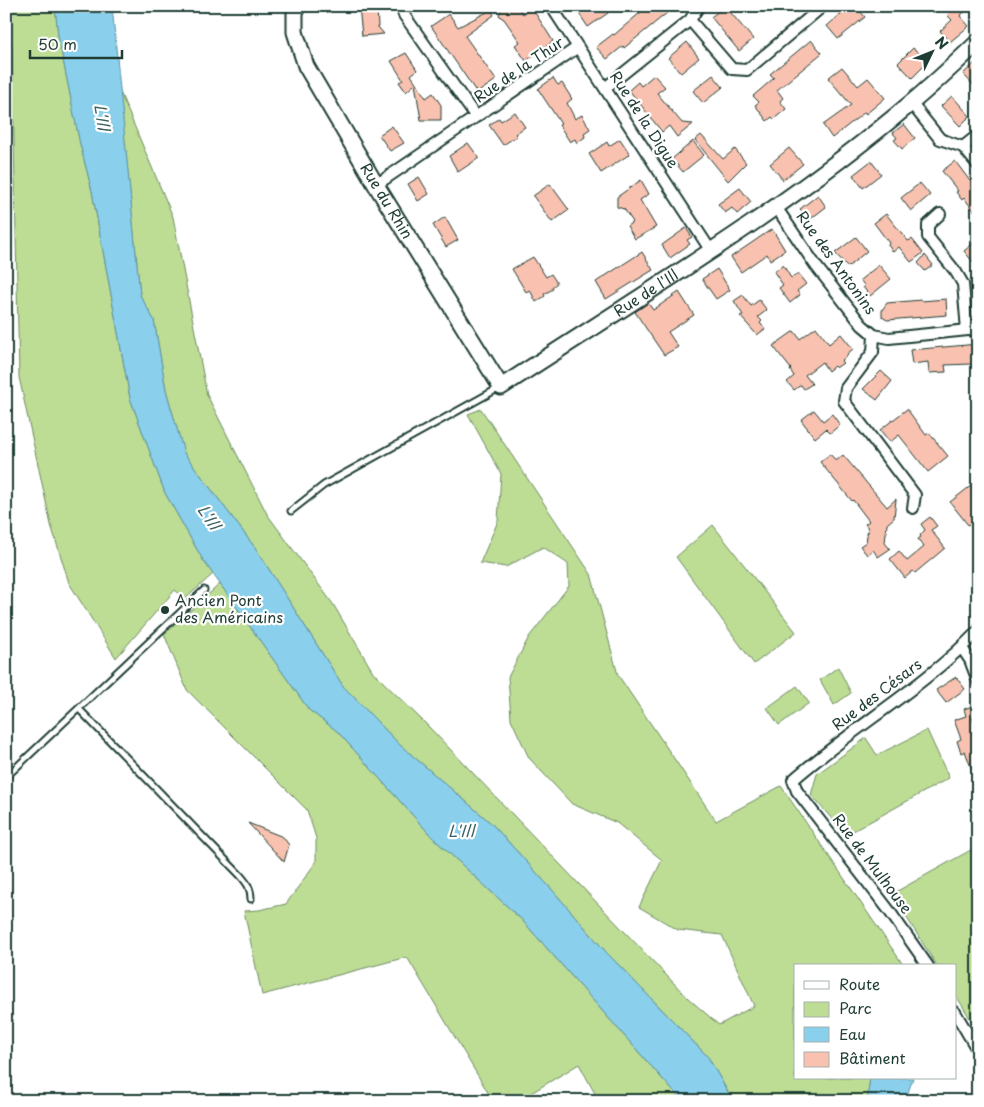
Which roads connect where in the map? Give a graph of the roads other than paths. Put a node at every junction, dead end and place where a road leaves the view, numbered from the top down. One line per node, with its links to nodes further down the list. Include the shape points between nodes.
1 (296, 6): 15 (street, Rue du Rhin, via 295,32 306,66)
2 (401, 6): 11 (street, Rue de la Thur, via 404,15)
3 (551, 6): 8 (street, Rue de la Digue)
4 (699, 6): 6 (street)
5 (822, 6): 6 (street, via 747,70 732,69)
6 (690, 20): 9 (street)
7 (978, 42): 10 (street, Rue de l'Ill)
8 (578, 47): 9 (street, Rue de la Digue); 11 (street, Rue de la Thur)
9 (605, 88): 18 (street, Rue de la Digue)
10 (911, 104): 13 (street, via 940,139); 16 (street, Rue de l'Ill)
11 (476, 117): 15 (street, Rue de la Thur)
12 (978, 135): 13 (street)
13 (963, 147): 14 (street)
14 (978, 165)
15 (376, 185): 22 (street, Rue du Rhin)
16 (776, 207): 18 (street, Rue de l'Ill); 21 (street, Rue des Antonins, via 816,266 862,325)
17 (940, 214): 20 (street, via 928,225 928,237 963,284)
18 (711, 251): 22 (street, Rue de l'Ill)
19 (978, 329): 20 (street)
20 (967, 330): 21 (street, via 889,338)
21 (874, 335): 23 (street, via 873,352 846,388 844,401 915,495)
22 (502, 387): 24 (lane, Rue de l'Ill, via 324,485)
23 (913, 508)
24 (290, 511)
25 (204, 590): 29 (lane)
26 (978, 631): 27 (street, Rue des Césars)
27 (962, 648): 28 (street); 31 (street, Rue des Césars)
28 (978, 681)
29 (79, 709): 30 (lane); 32 (lane, via 240,875 251,890)
30 (6, 777)
31 (793, 780): 33 (street, Rue de Mulhouse, via 797,791)
32 (250, 899)
33 (927, 964)
34 (956, 1014): 35 (street)
35 (978, 1051)

